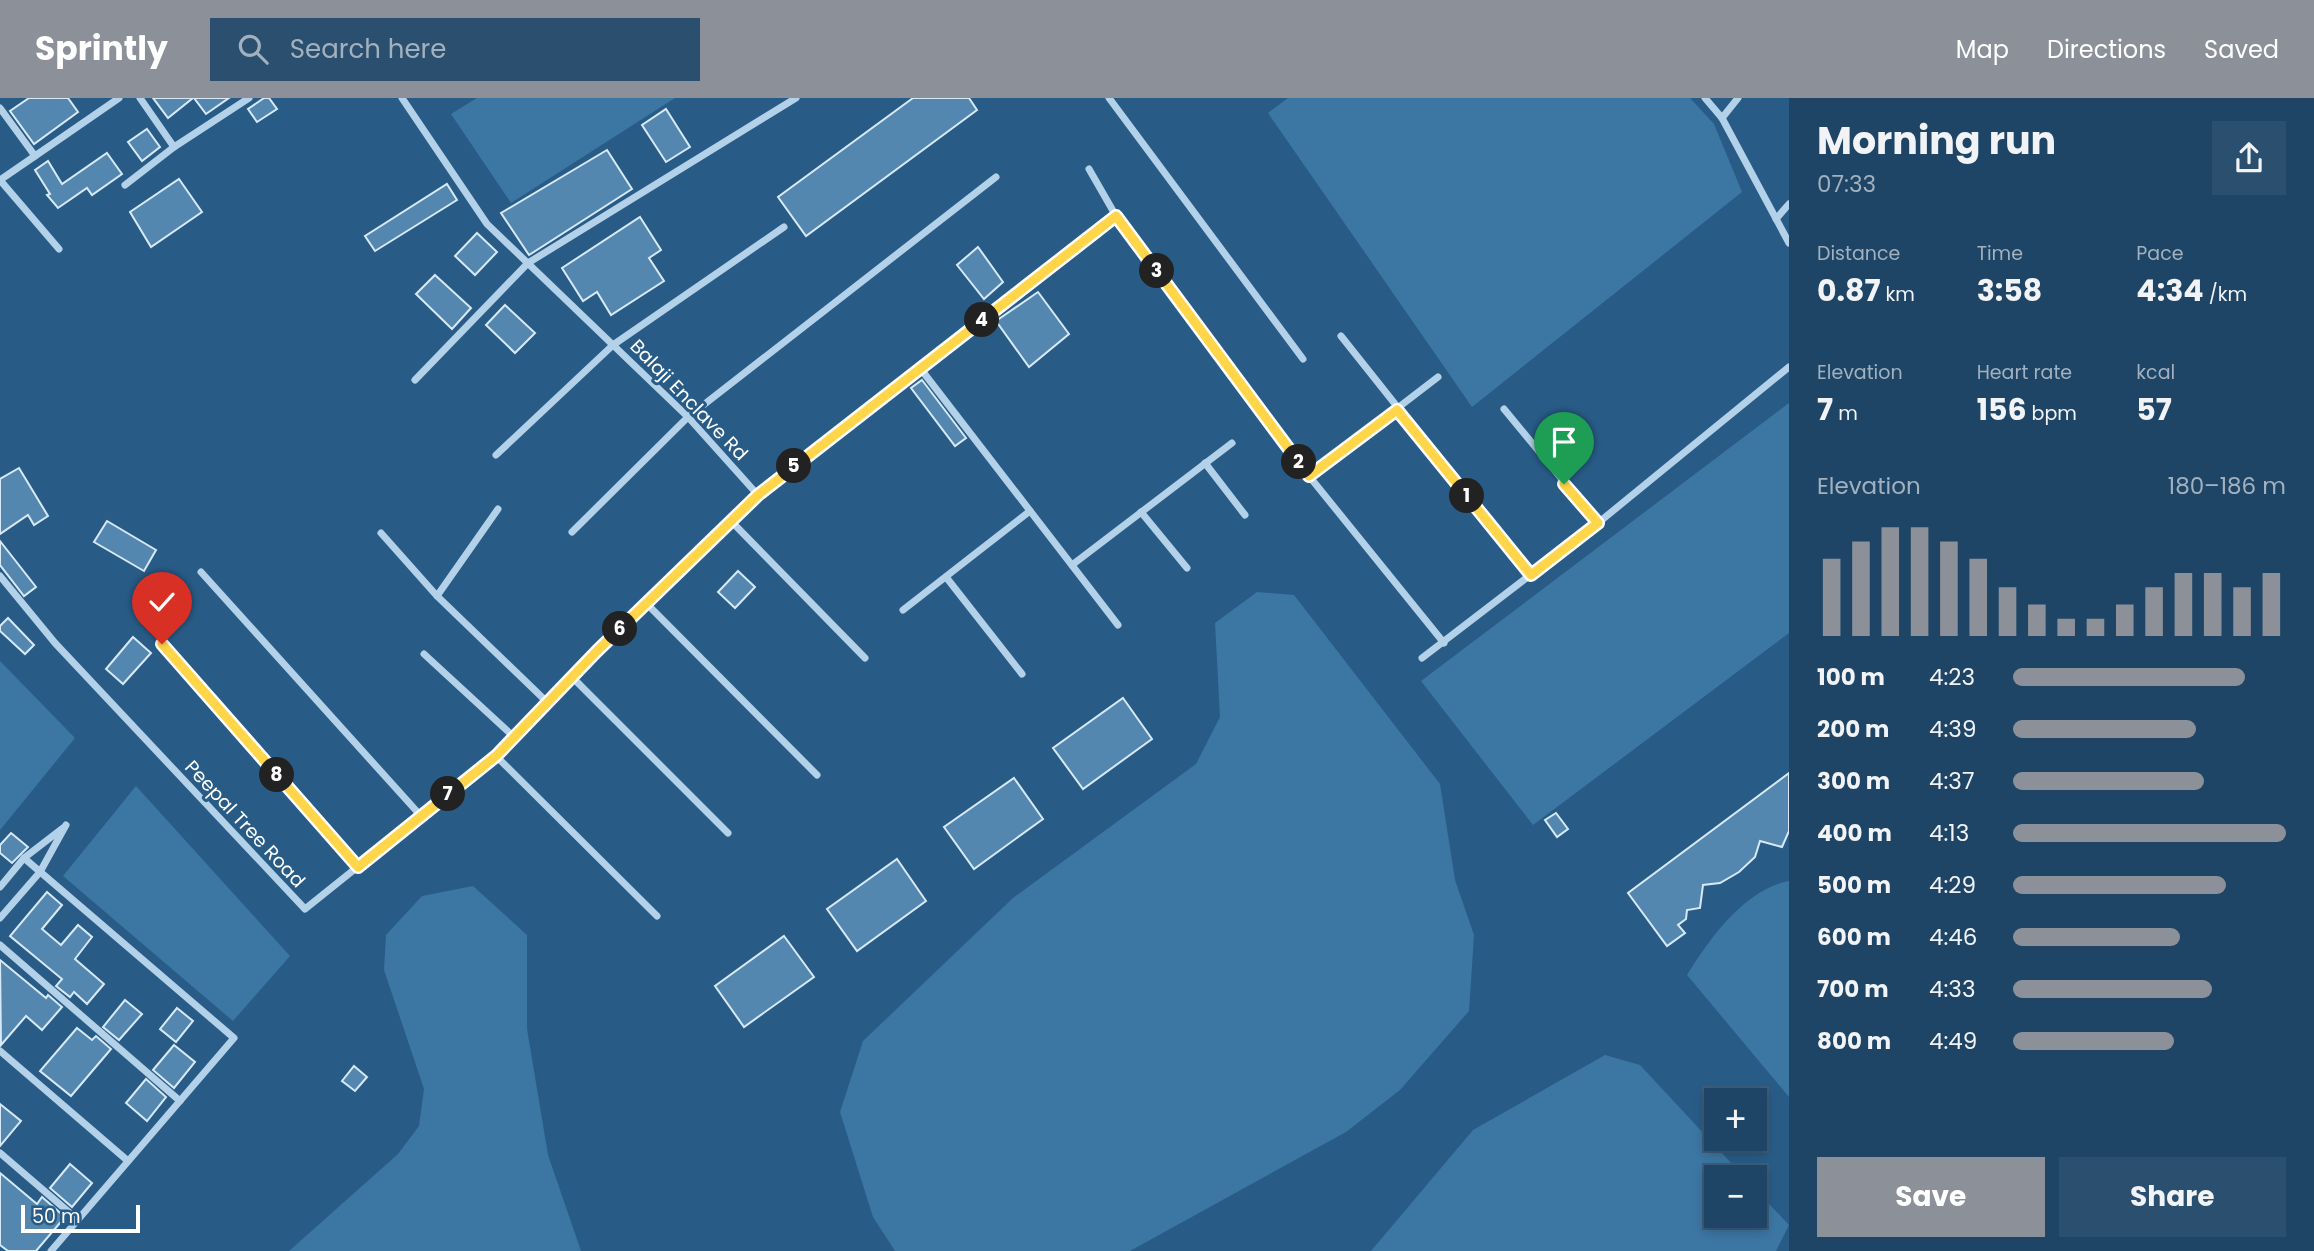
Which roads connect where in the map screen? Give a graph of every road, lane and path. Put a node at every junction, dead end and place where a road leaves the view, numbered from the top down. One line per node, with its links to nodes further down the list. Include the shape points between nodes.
1 (119, 98): 12 (street)
2 (141, 98): 11 (street)
3 (249, 98): 11 (street)
4 (402, 98): 23 (street, Balaji Enclave Rd, via 487,224)
5 (796, 98): 23 (street)
6 (1109, 98): 26 (street)
7 (1704, 98): 10 (street)
8 (1738, 98): 10 (street)
9 (0, 108): 12 (street)
10 (1722, 118): 19 (street)
11 (174, 147): 16 (street)
12 (35, 156): 15 (street)
13 (1088, 169): 18 (street)
14 (996, 177): 33 (street)
15 (0, 179): 22 (street)
16 (125, 184)
17 (1789, 204): 19 (street)
18 (1116, 216): 28 (street); 37 (street)
19 (1776, 219): 21 (street)
20 (783, 227): 25 (street)
21 (1789, 243)
22 (59, 249)
23 (528, 263): 25 (street, Balaji Enclave Rd); 30 (street)
24 (1341, 336): 32 (street)
25 (613, 345): 33 (street, Balaji Enclave Rd); 35 (street)
26 (1303, 359)
27 (1789, 367): 44 (street)
28 (920, 368): 38 (street); 40 (street)
29 (1438, 377): 32 (street)
30 (415, 380)
31 (1504, 409): 44 (street)
32 (1397, 410): 37 (street); 50 (street)
33 (688, 417): 38 (street, Balaji Enclave Rd); 45 (street)
34 (1233, 443): 36 (street)
35 (496, 455)
36 (1205, 463): 41 (street); 42 (street)
37 (1309, 476): 57 (street)
38 (758, 495): 43 (street)
39 (498, 509): 53 (street)
40 (1030, 511): 47 (street); 52 (street)
41 (1141, 512): 47 (street); 48 (street)
42 (1245, 515)
43 (731, 521): 54 (street); 60 (street)
44 (1598, 523): 50 (street)
45 (572, 532)
46 (381, 533): 53 (street)
47 (1072, 565): 56 (street)
48 (1187, 568)
49 (201, 572): 68 (street)
50 (1531, 575): 57 (street)
51 (0, 576): 71 (street, Peepal Tree Road, via 55,643 305,909)
52 (946, 577): 55 (street); 62 (street)
53 (437, 596): 64 (street)
54 (646, 603): 63 (street); 67 (street)
55 (903, 610)
56 (1118, 625)
57 (1444, 643): 61 (street)
58 (162, 644): 71 (street)
59 (424, 654): 65 (street)
60 (865, 658)
61 (1422, 658)
62 (1022, 674)
63 (572, 677): 64 (street); 69 (street)
64 (547, 702): 65 (street)
65 (514, 737): 66 (street)
66 (496, 756): 68 (street, Peepal Tree Road); 74 (street)
67 (817, 775)
68 (421, 816): 71 (street, Peepal Tree Road)
69 (728, 833)
70 (24, 858): 72 (street); 72 (street, via 66,825); 73 (street)
71 (358, 867)
72 (40, 872): 75 (street); 78 (street, via 234,1038)
73 (0, 887)
74 (657, 916)
75 (0, 918)
76 (0, 946): 78 (street)
77 (0, 1051): 80 (street)
78 (180, 1101): 80 (street)
79 (0, 1153): 81 (street)
80 (128, 1161): 81 (street)
81 (78, 1220): 82 (street)
82 (51, 1251)

